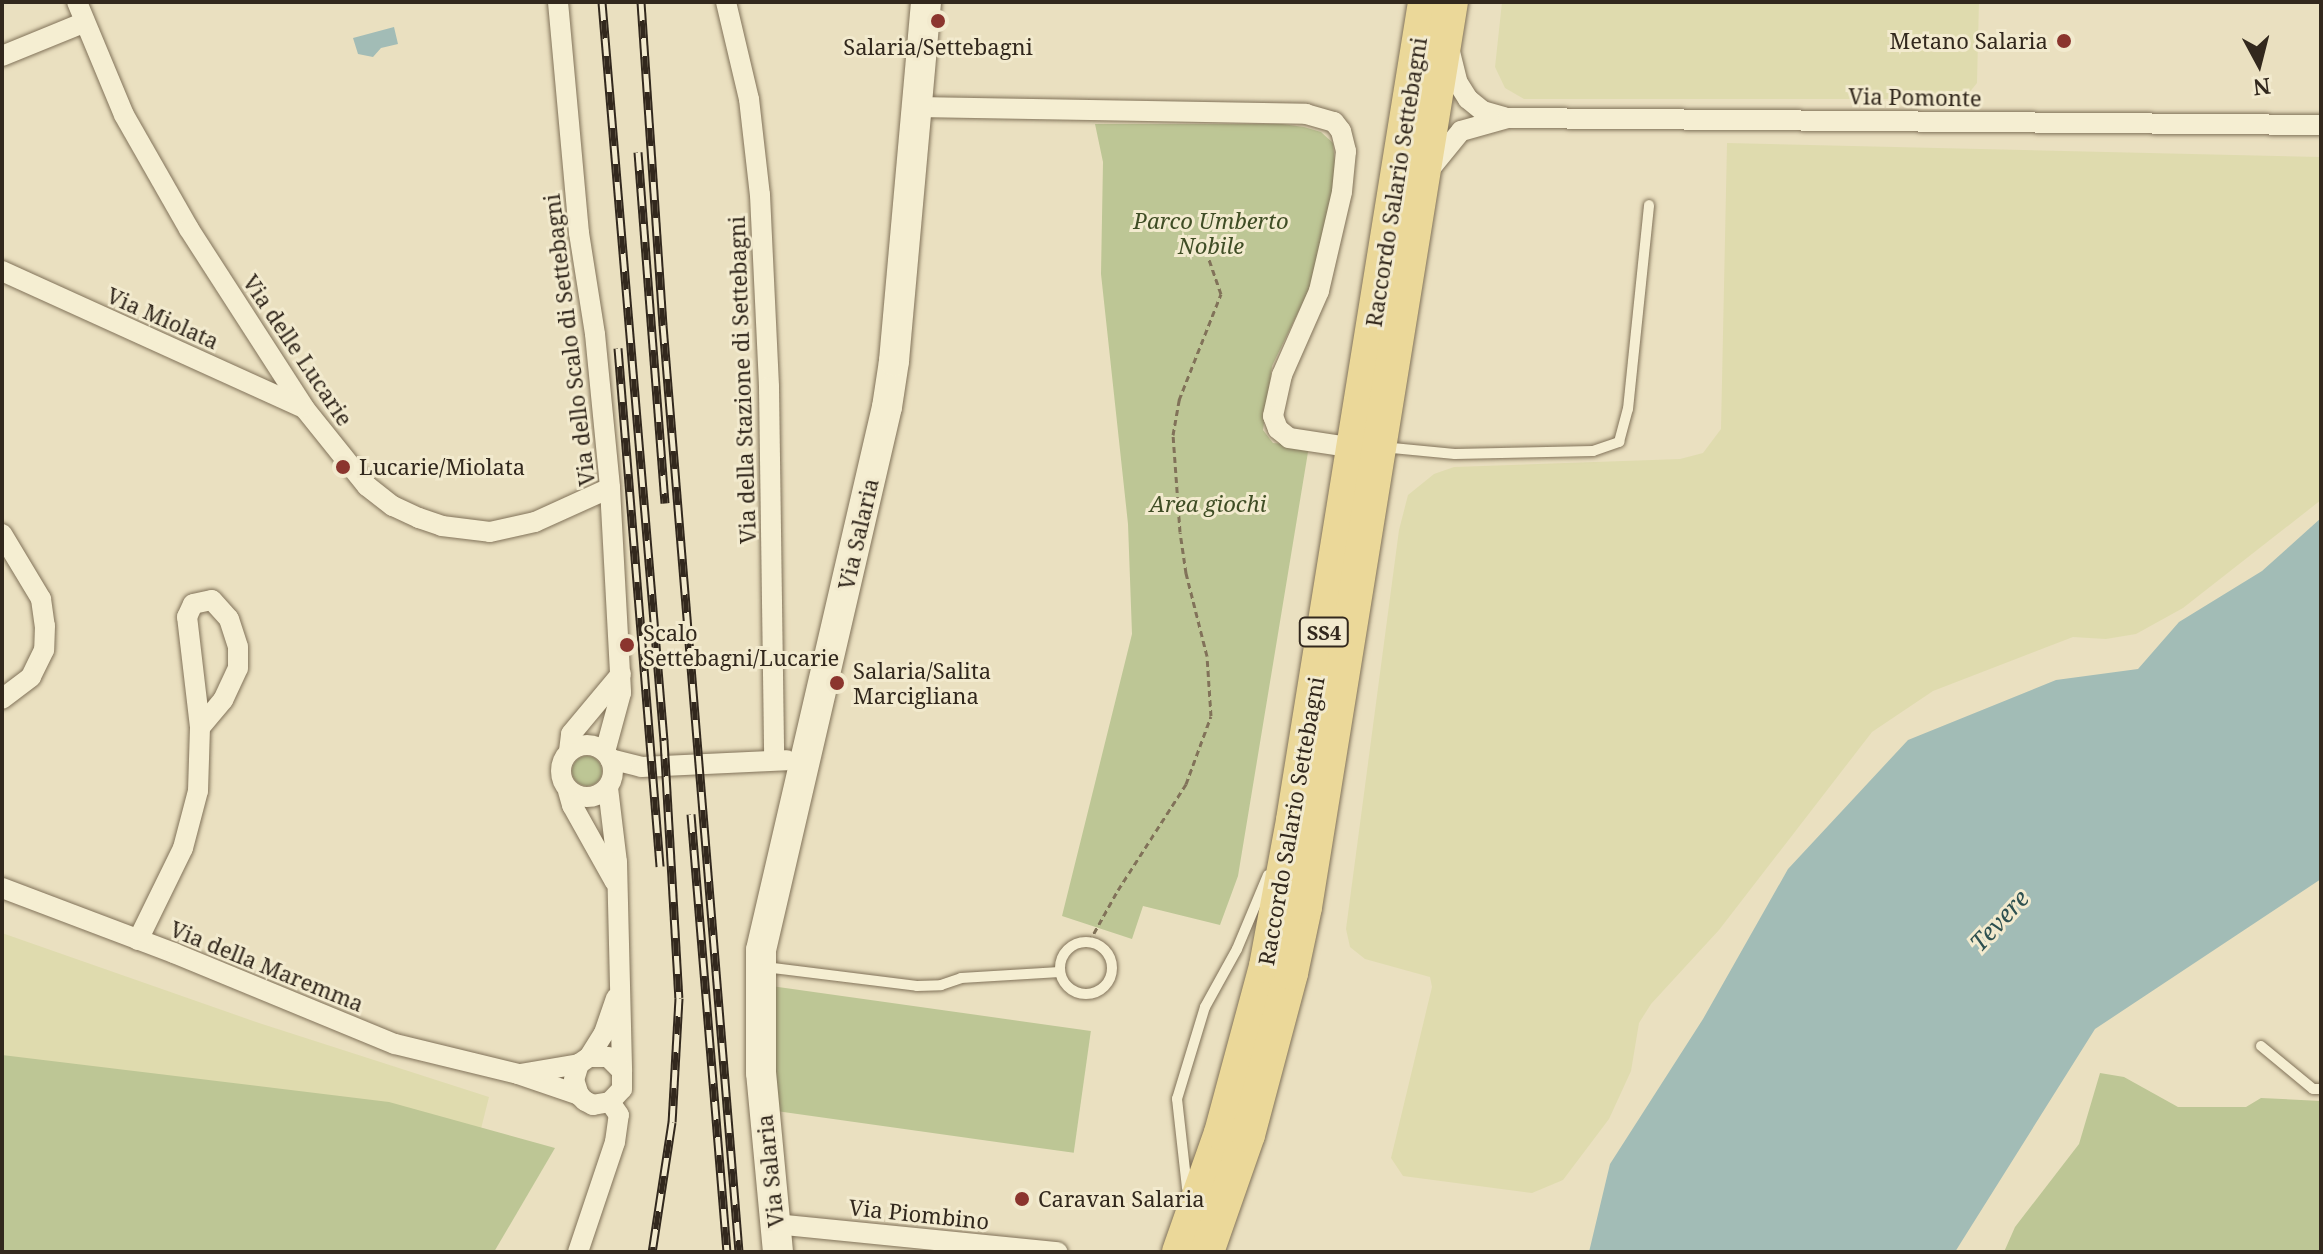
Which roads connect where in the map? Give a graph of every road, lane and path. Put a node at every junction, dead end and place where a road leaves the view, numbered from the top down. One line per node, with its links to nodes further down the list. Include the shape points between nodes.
1 (77, 2): 7 (street, Via delle Lucarie)
2 (558, 2): 19 (street, Via dello Scalo di Settebagni)
3 (726, 2): 26 (street, Via della Stazione di Settebagni, via 749,99 760,195)
4 (926, 2): 10 (street, Via Salaria)
5 (1425, 2): 18 (main road, Raccordo Salario Settebagni / SS4)
6 (1451, 2): 8 (main road, Raccordo Salario Settebagni / SS4)
7 (83, 23): 9 (street); 17 (street, Via delle Lucarie, via 124,115 189,229)
8 (1445, 36): 11 (street, Via Pomonte, via 1468,99 1483,111); 13 (main road, Raccordo Salario Settebagni / SS4)
9 (2, 56)
10 (917, 107): 18 (street, via 1306,114 1334,122 1346,151 1342,192 1319,291 1282,375 1273,416 1289,438); 26 (street, Via Salaria, via 887,407)
11 (1508, 118): 12 (street, Via Pomonte); 13 (street, Via Pomonte, via 1461,131)
12 (2321, 125)
13 (1424, 179): 18 (main road, Raccordo Salario Settebagni / SS4)
14 (1649, 205): 18 (lane, via 1628,409 1619,442 1593,451 1455,454)
15 (1202, 239): 34 (path, via 1221,294 1179,400 1174,457 1186,573 1207,656 1211,716 1186,784)
16 (2, 271): 17 (street, Via Miolata)
17 (305, 409): 19 (street, Via delle Lucarie, via 367,486 393,506 442,526 490,532 517,527)
18 (1367, 447): 30 (main road, Raccordo Salario Settebagni / SS4); 50 (main road, Raccordo Salario Settebagni / SS4, via 1291,973 1248,1135)
19 (610, 488): 21 (street, Via dello Scalo di Settebagni)
20 (2, 534): 22 (street, via 41,599 45,626 44,650 31,677)
21 (621, 674): 24 (street, via 571,734); 25 (street, Via dello Scalo di Settebagni)
22 (2, 699)
23 (200, 727): 23 (street, via 187,617 193,604 212,600 229,619 238,668 223,700); 33 (street, via 193,816 169,883)
24 (569, 751): 25 (street, via 591,745); 29 (street, via 560,775)
25 (608, 755): 27 (street); 28 (street)
26 (789, 760): 27 (street); 35 (street, Via Salaria)
27 (641, 767): 28 (street)
28 (610, 784): 29 (street, via 594,797); 31 (street)
29 (568, 791): 31 (street)
30 (1293, 820): 48 (lane, via 1237,949 1205,1007 1177,1099 1186,1191); 49 (main road, Raccordo Salario Settebagni / SS4, via 1246,1050)
31 (615, 882): 37 (street)
32 (2, 888): 33 (street, Via della Maremma)
33 (138, 940): 41 (street, Via della Maremma, via 395,1044)
34 (1089, 942): 36 (lane, via 1067,950); 36 (lane, via 1105,950 1113,966 1102,990 1076,993)
35 (759, 966): 36 (lane, via 917,986); 45 (street, Via Salaria, via 761,1073)
36 (1060, 972)
37 (618, 990): 39 (street, via 604,1033); 40 (street)
38 (2261, 1046): 42 (lane, via 2313,1089)
39 (584, 1061): 40 (street, via 608,1057); 41 (street, Via della Maremma); 43 (street, via 574,1080)
40 (622, 1071): 44 (street, via 622,1089)
41 (518, 1074): 43 (street, Via della Maremma)
42 (2321, 1089)
43 (579, 1095): 44 (street, via 593,1105)
44 (610, 1102): 46 (street, via 619,1115 615,1142)
45 (777, 1238): 47 (street, Via Piombino)
46 (578, 1252)
47 (1058, 1252)
48 (1172, 1252)
49 (1179, 1252)
50 (1207, 1252)

